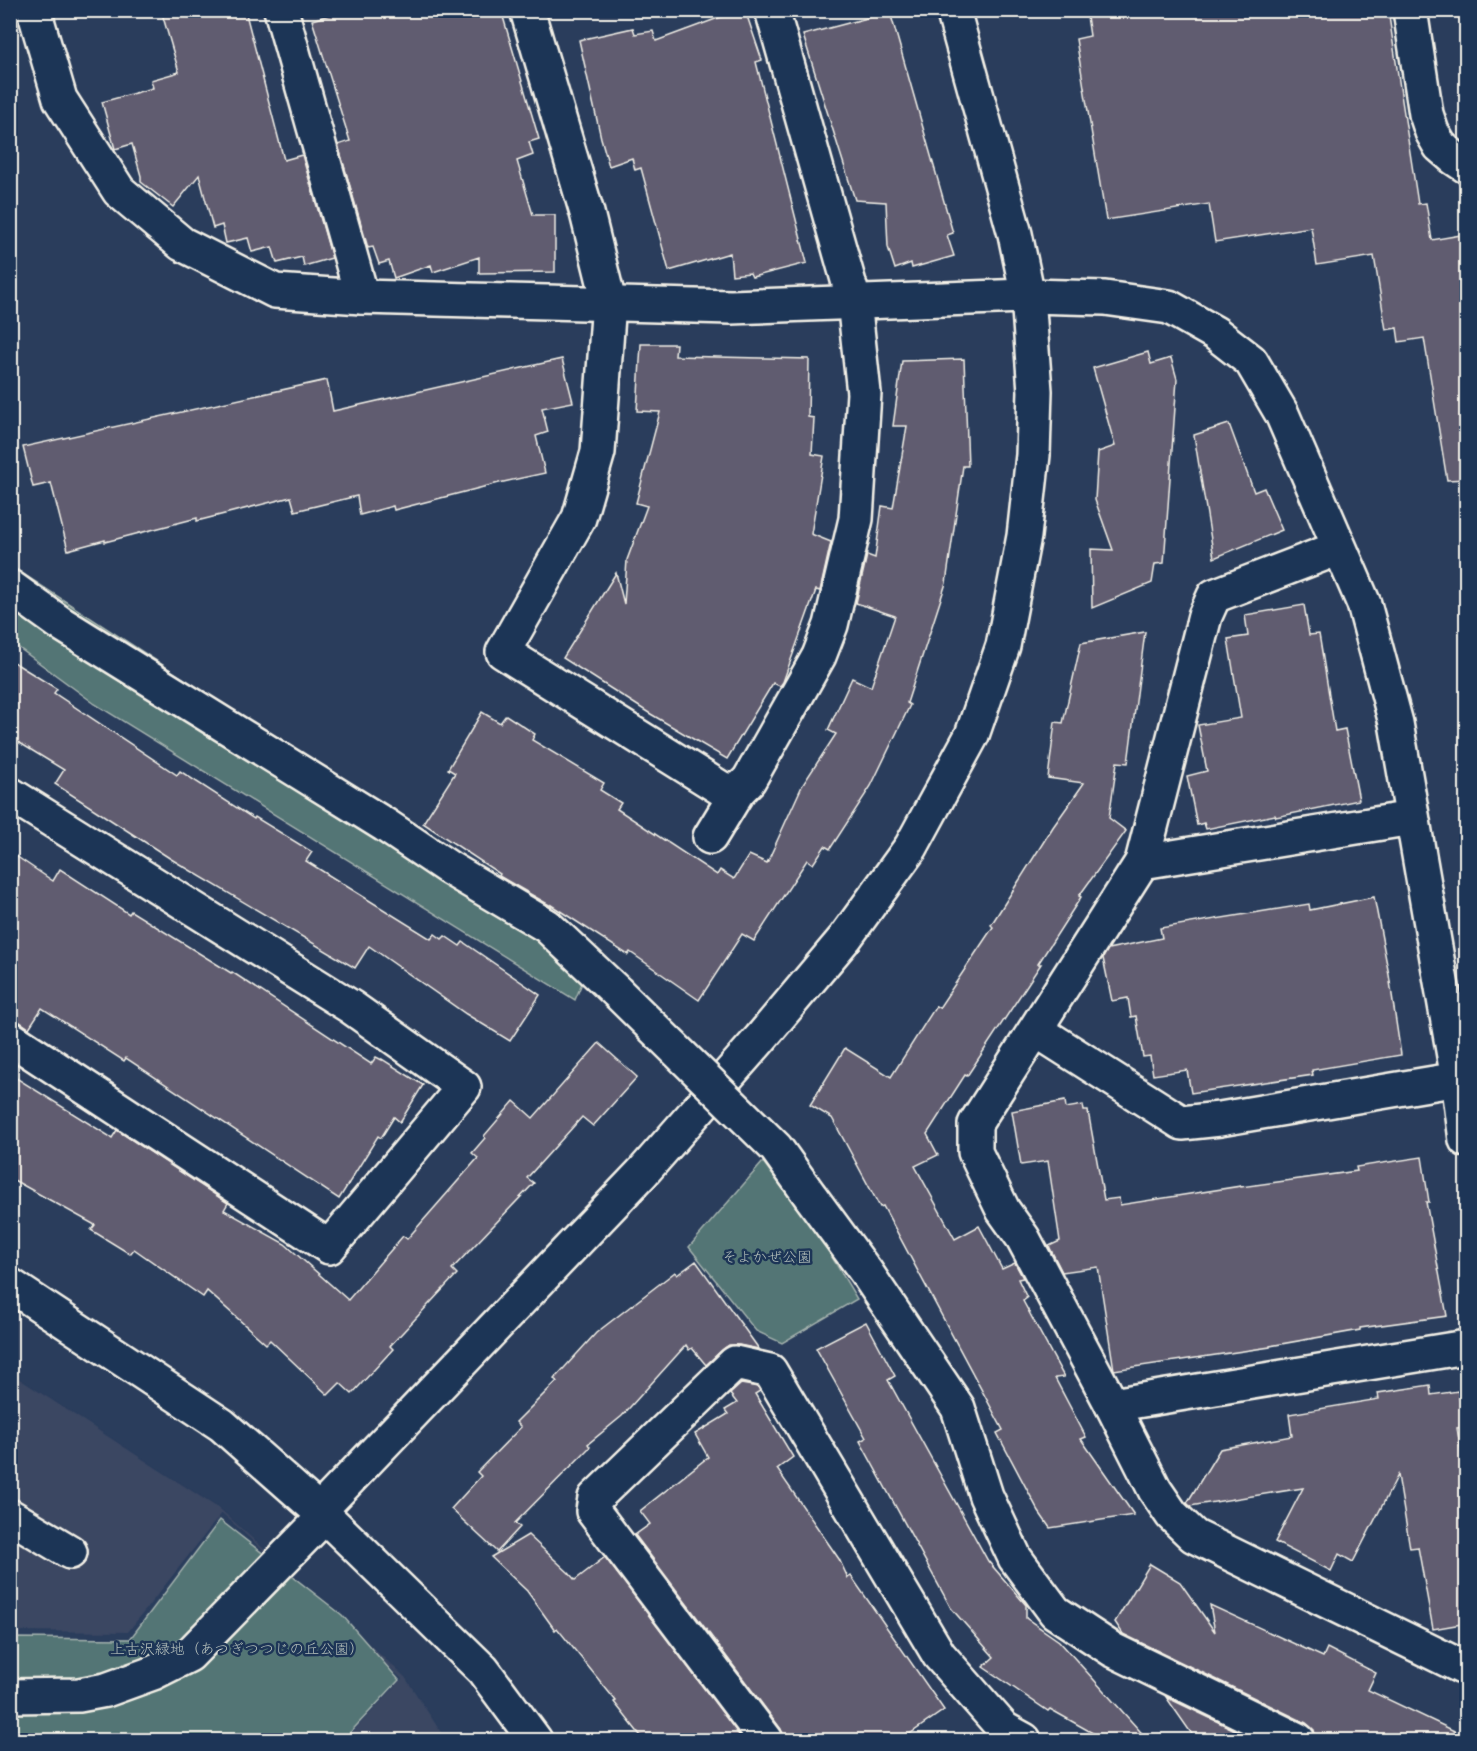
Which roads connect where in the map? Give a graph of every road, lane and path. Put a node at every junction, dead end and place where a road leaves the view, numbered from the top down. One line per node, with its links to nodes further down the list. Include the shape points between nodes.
1 (34, 10): 9 (street, via 60,99 119,191 182,244 275,291)
2 (281, 10): 9 (street)
3 (527, 10): 11 (street)
4 (772, 10): 10 (street)
5 (953, 10): 8 (street, via 1016,234)
6 (1410, 10): 7 (street, via 1432,132 1440,146)
7 (1467, 166)
8 (1028, 296): 10 (street); 12 (street, via 1105,298 1169,307 1215,333 1251,361 1282,414); 26 (street, via 1035,391 1033,455 1024,536 1003,646 972,735 911,847 845,938 750,1051 642,1173)
9 (362, 297): 11 (street)
10 (854, 301): 11 (street, via 731,307); 14 (street, via 864,393 856,519 831,625 819,656 749,780)
11 (609, 302): 14 (street, via 598,452 579,518 502,652 722,789)
12 (1339, 548): 16 (street, via 1364,604 1396,723); 18 (street, via 1214,596 1205,616)
13 (10, 587): 34 (street, bridge, via 60,623 547,926 776,1148 958,1408 986,1496 1010,1547 1055,1612 1113,1650)
14 (738, 791): 17 (street)
15 (10, 794): 20 (street, via 351,1007 464,1087 329,1246)
16 (1412, 818): 18 (street); 21 (street)
17 (710, 837)
18 (1142, 862): 19 (street)
19 (1036, 1030): 21 (street, via 1182,1123); 25 (street, via 975,1124 975,1152)
20 (10, 1038)
21 (1458, 1079): 22 (street)
22 (1467, 1140)
23 (10, 1285): 26 (street, via 222,1425)
24 (1467, 1347): 25 (street)
25 (1112, 1405): 29 (street, via 1155,1490 1172,1515 1194,1536)
26 (322, 1514): 30 (street, via 189,1655 106,1690 79,1695); 31 (street, via 483,1670)
27 (10, 1516): 28 (street)
28 (69, 1552)
29 (1467, 1669)
30 (10, 1696)
31 (535, 1740)
32 (766, 1740): 33 (street, via 593,1511 595,1498 735,1363 770,1371 939,1655 1004,1729)
33 (1024, 1740)
34 (1298, 1740)

